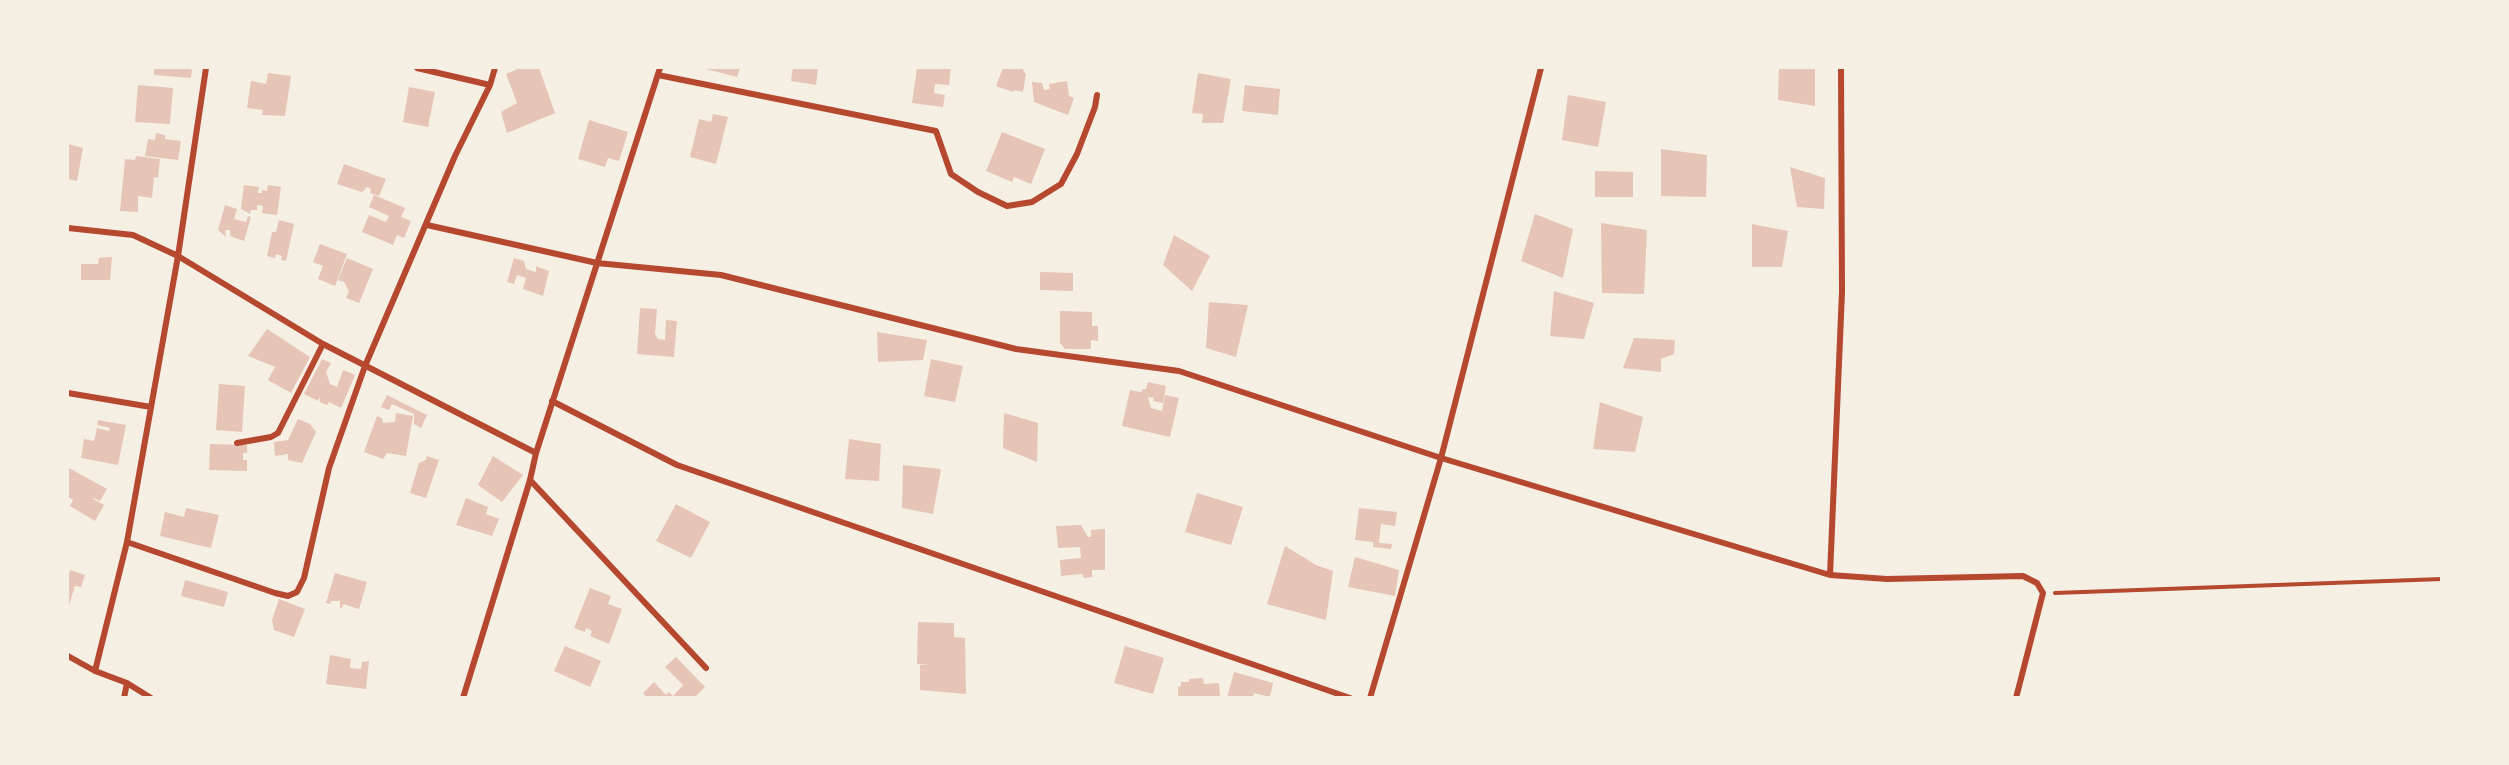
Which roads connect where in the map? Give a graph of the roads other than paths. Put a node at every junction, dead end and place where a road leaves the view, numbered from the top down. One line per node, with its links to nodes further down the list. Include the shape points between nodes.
1 (206, 68): 11 (street)
2 (417, 68): 7 (street)
3 (495, 68): 7 (street)
4 (1541, 68): 20 (street)
5 (1841, 68): 23 (street, via 1842,292)
6 (659, 71): 8 (street, via 936,131 951,174 1007,206 1032,202 1061,184 1077,154); 12 (street)
7 (490, 85): 9 (street)
8 (1097, 95)
9 (427, 225): 12 (street); 14 (street)
10 (68, 228): 11 (street, via 133,235)
11 (178, 256): 13 (street); 17 (street)
12 (597, 263): 16 (street); 20 (street, via 721,275 1016,350 1179,371)
13 (323, 344): 14 (street); 18 (street, via 278,433)
14 (365, 366): 19 (street); 22 (street, via 329,468 297,592 288,596 275,593)
15 (68, 393): 17 (street)
16 (552, 401): 19 (street); 31 (street, via 677,465)
17 (151, 407): 22 (street)
18 (237, 443)
19 (536, 453): 21 (street)
20 (1441, 458): 23 (street); 32 (street)
21 (530, 480): 25 (street); 30 (street)
22 (127, 542): 26 (street)
23 (1830, 575): 33 (street, via 1887,579 2023,576 2037,582 2043,593)
24 (68, 656): 26 (street)
25 (706, 669)
26 (95, 671): 27 (street)
27 (126, 683): 28 (street); 29 (street)
28 (124, 698)
29 (151, 698)
30 (463, 698)
31 (1350, 698)
32 (1370, 698)
33 (2016, 698)

